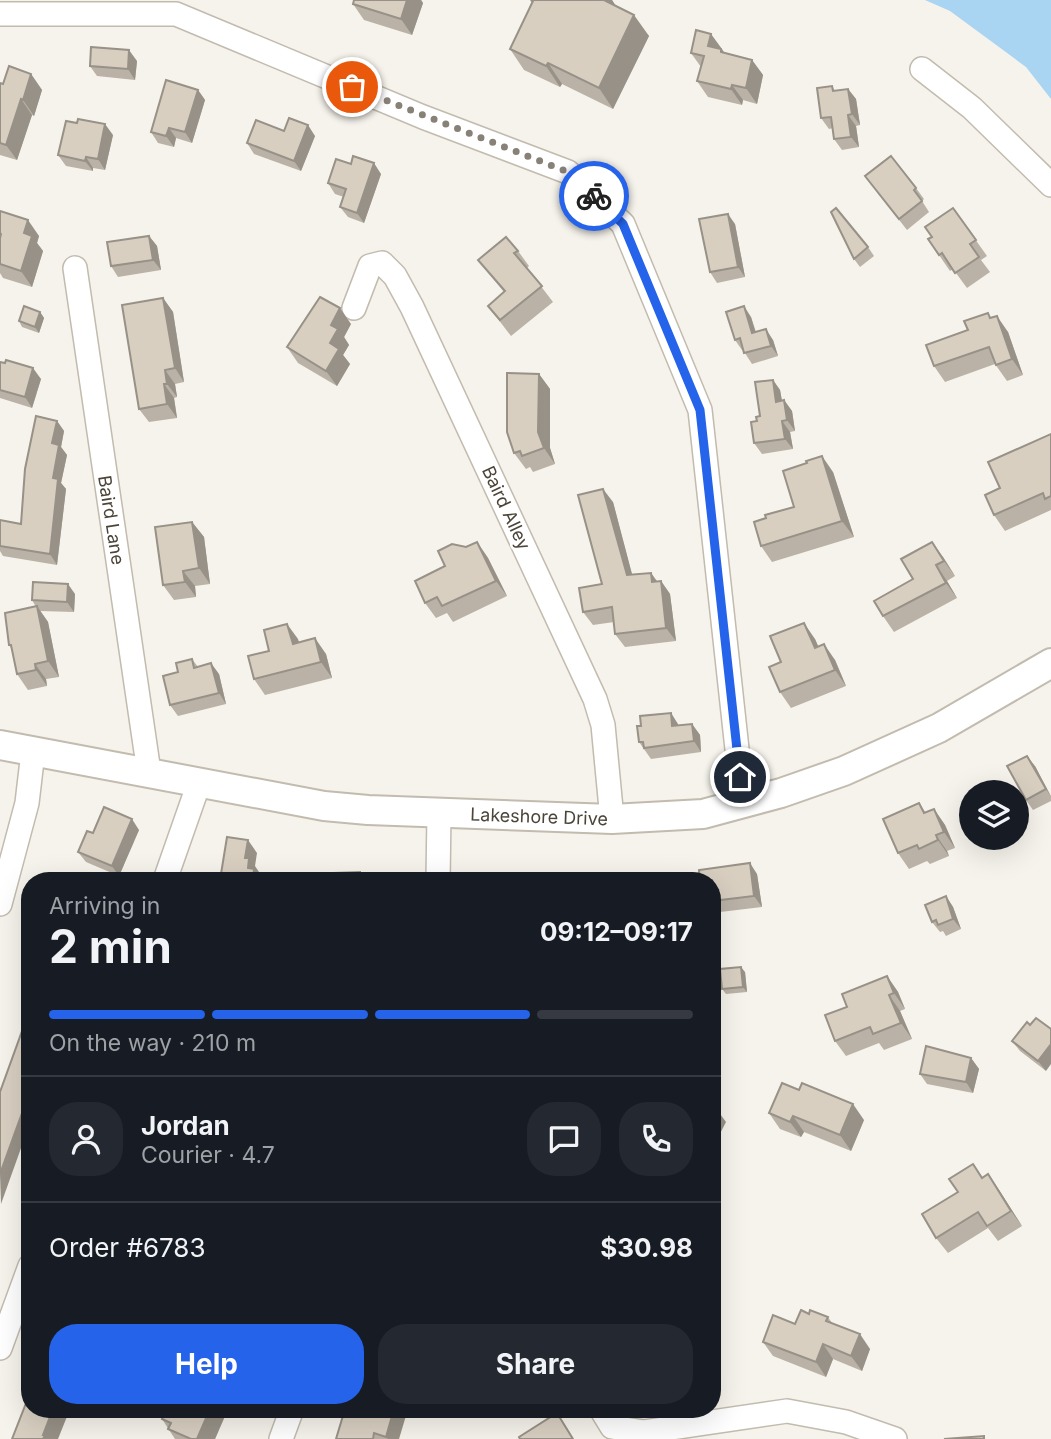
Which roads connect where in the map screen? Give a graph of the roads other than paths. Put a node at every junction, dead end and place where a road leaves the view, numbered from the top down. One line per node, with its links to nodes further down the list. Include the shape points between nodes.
1 (0, 14): 11 (street, via 176,14 568,172 623,224 700,410)
2 (922, 69): 3 (street, via 972,108)
3 (1051, 186)
4 (75, 268): 9 (street, Baird Lane)
5 (354, 308): 13 (street, Baird Alley, via 370,266 382,263 412,307 595,699 603,724)
6 (1051, 663): 11 (street, Lakeshore Drive, via 939,729 844,771)
7 (0, 746): 8 (street, Lakeshore Drive)
8 (33, 752): 9 (street, Lakeshore Drive); 16 (street, via 27,803)
9 (149, 772): 10 (street, Lakeshore Drive)
10 (200, 783): 12 (street, Lakeshore Drive, via 324,806); 14 (street)
11 (743, 804): 13 (street, Lakeshore Drive, via 703,814)
12 (439, 814): 13 (street, Lakeshore Drive); 15 (street)
13 (612, 819)
14 (168, 872)
15 (438, 872)
16 (0, 904)
17 (21, 1291): 18 (street)
18 (0, 1348)
19 (289, 1418): 21 (street)
20 (606, 1418): 22 (street, via 612,1427 644,1432 787,1411 846,1422)
21 (281, 1439)
22 (895, 1439)

